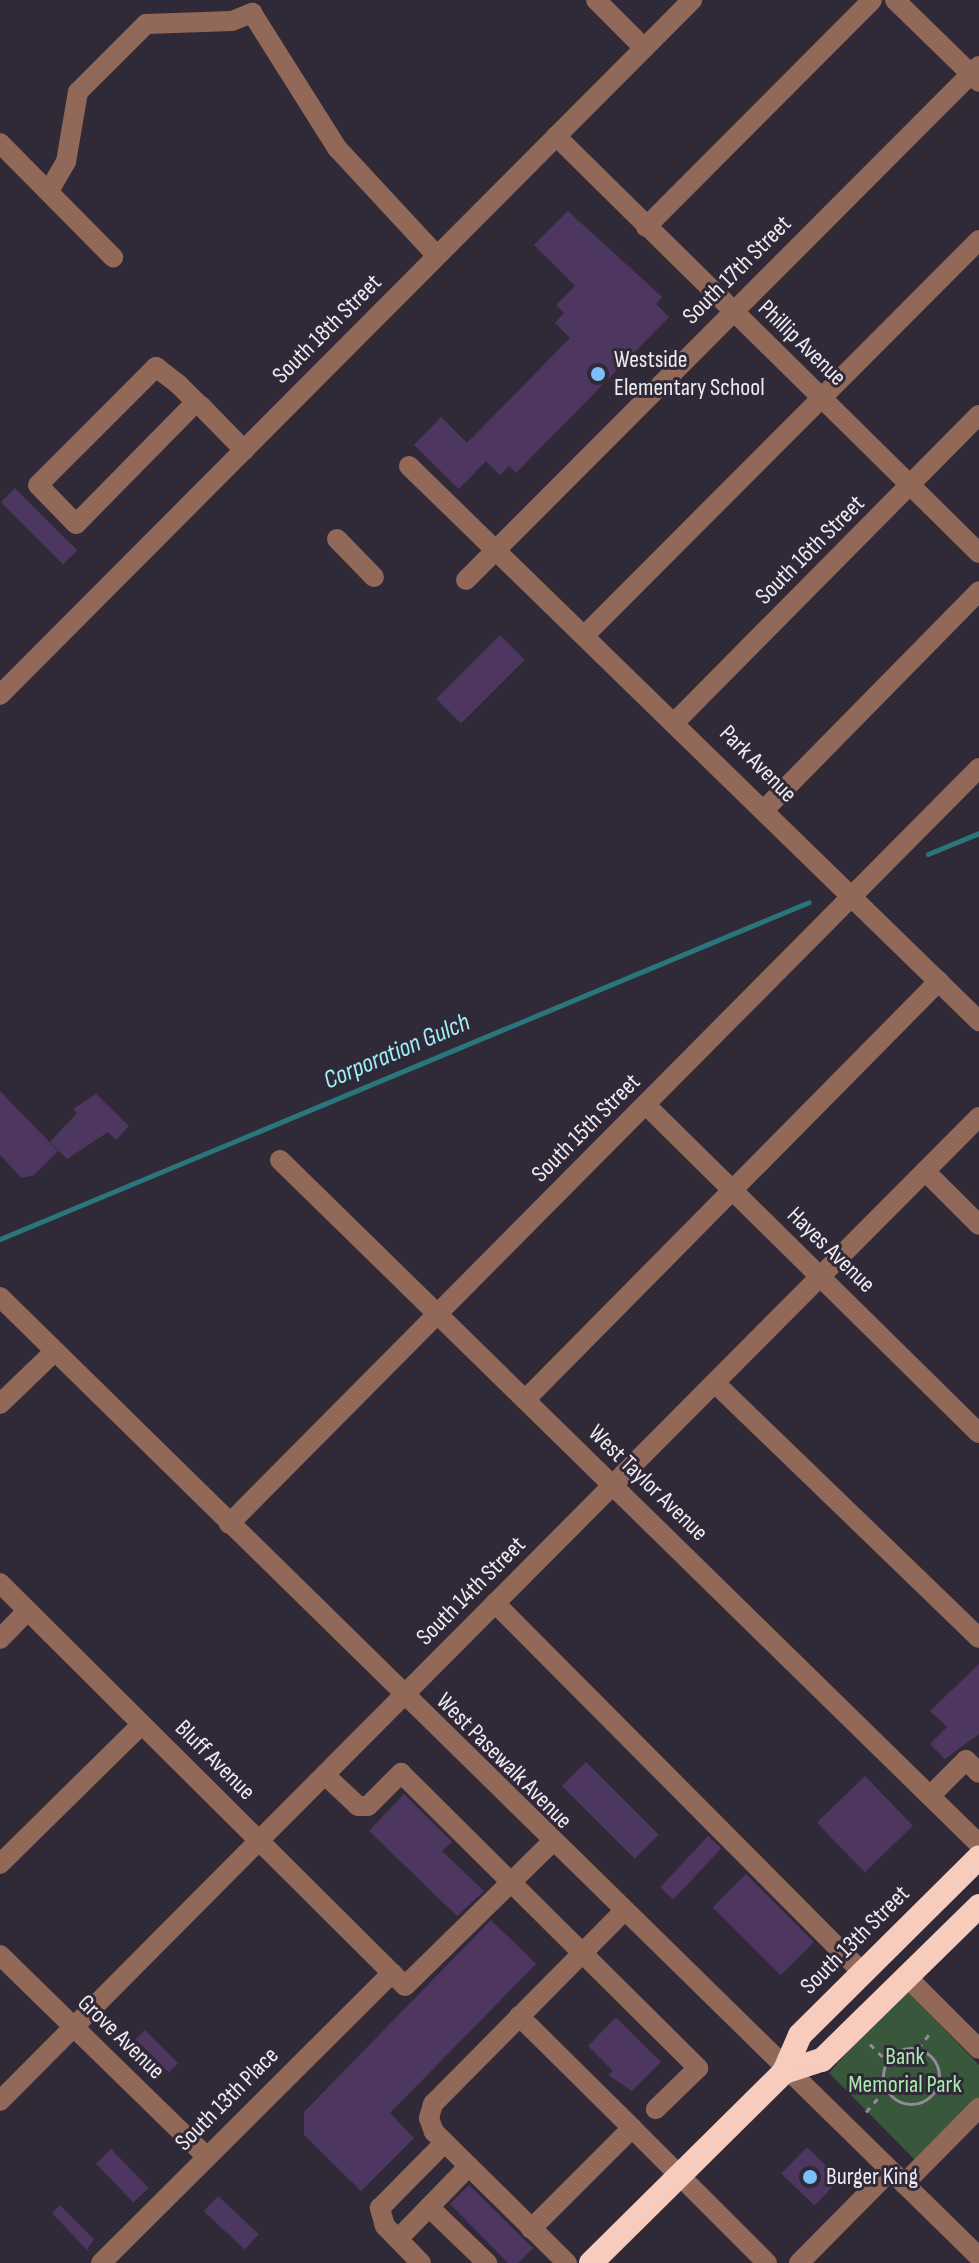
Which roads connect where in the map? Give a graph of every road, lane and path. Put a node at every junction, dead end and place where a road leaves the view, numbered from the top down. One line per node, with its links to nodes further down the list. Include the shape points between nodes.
1 (596, 0): 6 (street)
2 (692, 0): 6 (street, South 18th Street)
3 (872, 0): 11 (street)
4 (895, 0): 7 (street)
5 (249, 7): 10 (street, via 232,21 146,24 78,92 66,162); 13 (street, via 337,148)
6 (644, 48): 8 (street, South 18th Street)
7 (976, 74): 15 (street, South 17th Street)
8 (556, 136): 11 (street, Phillip Avenue); 13 (street, South 18th Street)
9 (0, 143): 10 (street)
10 (49, 191): 14 (street)
11 (646, 227): 15 (street, Phillip Avenue)
12 (979, 240): 16 (street)
13 (436, 255): 19 (street, South 18th Street)
14 (113, 257)
15 (732, 313): 16 (street, Phillip Avenue); 23 (street, South 17th Street)
16 (822, 398): 21 (street, Phillip Avenue); 28 (street)
17 (196, 402): 17 (street, via 156,367 38,485 76,524); 19 (street)
18 (979, 415): 21 (street, South 16th Street)
19 (244, 450): 29 (street, South 18th Street)
20 (409, 466): 23 (street, Park Avenue)
21 (910, 486): 24 (street, Phillip Avenue); 30 (street, South 16th Street)
22 (337, 539): 25 (street)
23 (497, 547): 26 (street, South 17th Street); 28 (street, Park Avenue)
24 (979, 553)
25 (374, 577)
26 (466, 580)
27 (979, 591): 32 (street)
28 (587, 633): 30 (street, Park Avenue)
29 (0, 695)
30 (677, 720): 32 (street, Park Avenue)
31 (979, 768): 33 (street, South 15th Street)
32 (766, 808): 33 (street, Park Avenue)
33 (853, 894): 34 (street, Park Avenue); 36 (street, South 15th Street)
34 (939, 981): 35 (street, Park Avenue); 40 (street)
35 (979, 1021)
36 (646, 1105): 40 (street, Hayes Avenue); 44 (street, South 15th Street)
37 (979, 1117): 39 (street, South 14th Street)
38 (280, 1160): 44 (street, West Taylor Avenue)
39 (925, 1171): 41 (street); 42 (street, South 14th Street)
40 (733, 1191): 42 (street, Hayes Avenue); 47 (street)
41 (979, 1225)
42 (821, 1277): 46 (street, South 14th Street); 49 (street, Hayes Avenue)
43 (0, 1297): 45 (street, West Pasewalk Avenue)
44 (437, 1313): 47 (street, West Taylor Avenue); 51 (street, South 15th Street)
45 (55, 1351): 48 (street); 51 (street, West Pasewalk Avenue)
46 (715, 1383): 50 (street, South 14th Street); 55 (street)
47 (525, 1400): 50 (street, West Taylor Avenue)
48 (0, 1404)
49 (979, 1433)
50 (612, 1486): 53 (street, South 14th Street); 61 (street, West Taylor Avenue)
51 (229, 1524): 57 (street, West Pasewalk Avenue)
52 (0, 1583): 54 (street, Bluff Avenue)
53 (495, 1603): 57 (street, South 14th Street); 72 (street)
54 (27, 1611): 56 (street); 58 (street, Bluff Avenue)
55 (979, 1638)
56 (0, 1639)
57 (402, 1697): 60 (street, South 14th Street); 63 (street, West Pasewalk Avenue)
58 (142, 1724): 62 (street, Bluff Avenue); 66 (street)
59 (979, 1773): 61 (street, via 966,1760)
60 (325, 1775): 62 (street, South 14th Street); 67 (street, via 358,1806 368,1806 401,1773)
61 (930, 1796): 64 (street, West Taylor Avenue)
62 (259, 1841): 73 (street, Bluff Avenue); 76 (street, South 14th Street)
63 (551, 1843): 67 (street); 69 (street, West Pasewalk Avenue)
64 (979, 1844)
65 (979, 1857): 72 (highway, South 13th Street)
66 (0, 1864)
67 (511, 1883): 70 (street); 73 (street, via 405,1986)
68 (979, 1906): 74 (highway, South 13th Street)
69 (621, 1914): 70 (street); 82 (street, West Pasewalk Avenue)
70 (582, 1953): 75 (street); 86 (street, via 698,2068)
71 (0, 1955): 76 (street, Grove Avenue)
72 (862, 1972): 82 (highway, South 13th Street, via 800,2035)
73 (392, 1973): 90 (street, South 13th Place)
74 (906, 1976): 80 (street); 82 (highway, South 13th Street, via 822,2060)
75 (519, 2016): 88 (street); 89 (street, via 433,2104 429,2118)
76 (74, 2027): 84 (street, South 14th Street); 90 (street, Grove Avenue)
77 (930, 2033): 79 (path)
78 (859, 2034): 81 (path)
79 (918, 2049): 81 (path); 83 (path, via 937,2068 933,2094 908,2104)
80 (979, 2049)
81 (887, 2061): 83 (path)
82 (784, 2072): 92 (highway, South 13th Street); 93 (street, West Pasewalk Avenue)
83 (886, 2089): 87 (path)
84 (0, 2101)
85 (979, 2108): 93 (street)
86 (656, 2109)
87 (866, 2112)
88 (632, 2128): 92 (street); 95 (street)
89 (444, 2143): 91 (street); 96 (street, via 380,2208)
90 (206, 2156): 98 (street, South 13th Place)
91 (468, 2167): 94 (street); 95 (street)
92 (681, 2175): 102 (highway, South 13th Street); 103 (street)
93 (897, 2178): 97 (street, West Pasewalk Avenue); 104 (street)
94 (429, 2207): 96 (street); 100 (street)
95 (531, 2229): 101 (street)
96 (398, 2239): 99 (street)
97 (979, 2257)
98 (101, 2263)
99 (421, 2263)
100 (487, 2263)
101 (567, 2263)
102 (591, 2263)
103 (767, 2263)
104 (799, 2263)

